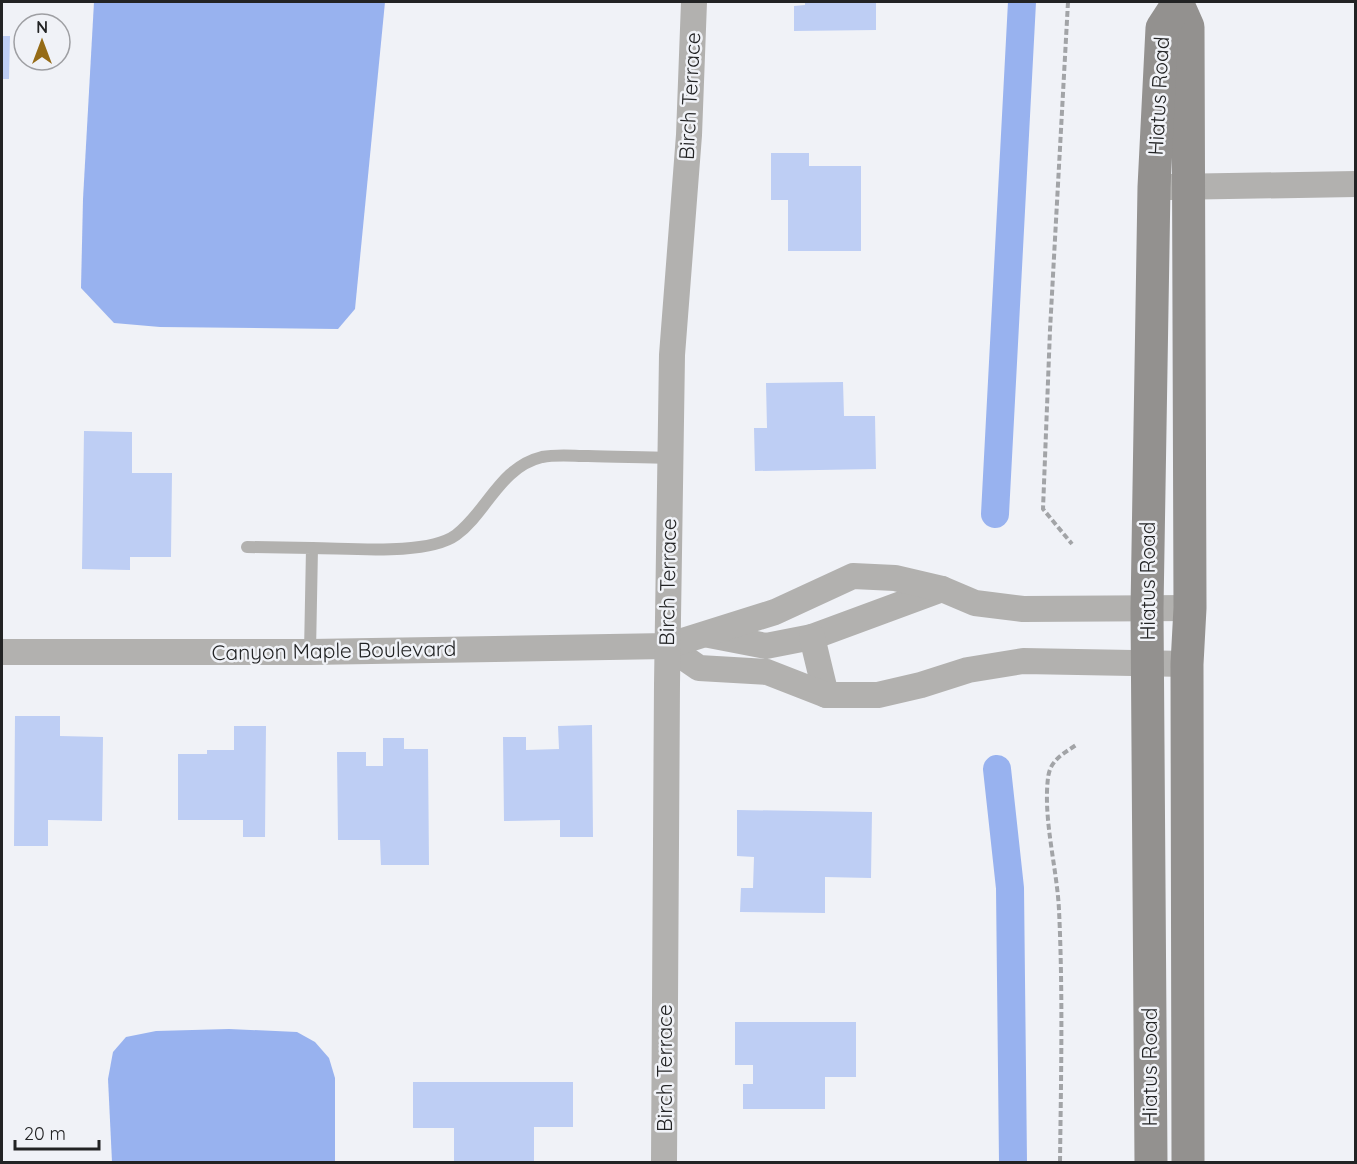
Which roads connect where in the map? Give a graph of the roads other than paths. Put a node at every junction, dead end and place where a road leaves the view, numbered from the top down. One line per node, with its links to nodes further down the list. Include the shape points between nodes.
1 (694, 2): 6 (street, Birch Terrace, via 689,135 672,354)
2 (1177, 3): 4 (street, Hiatus Road, via 1162,28); 5 (street, Hiatus Road, via 1188,27)
3 (1356, 184): 5 (street)
4 (1155, 187): 5 (street); 11 (street, Hiatus Road)
5 (1189, 188): 10 (street, Hiatus Road)
6 (670, 458): 8 (lane, via 542,457 513,472 471,521 455,536 437,544); 14 (street, Birch Terrace)
7 (247, 547): 8 (lane)
8 (312, 548): 16 (lane)
9 (942, 589): 11 (street, Canyon Maple Boulevard, via 975,603 1023,609); 12 (street, Canyon Maple Boulevard, via 895,578 854,576 775,612); 13 (street, Canyon Maple Boulevard)
10 (1190, 608): 11 (street, Canyon Maple Boulevard); 18 (street, Hiatus Road)
11 (1147, 609): 17 (street, Hiatus Road)
12 (707, 635): 13 (street, Canyon Maple Boulevard, via 766,646); 14 (street, Canyon Maple Boulevard)
13 (812, 637): 19 (street)
14 (667, 646): 16 (street, Canyon Maple Boulevard); 19 (street, via 699,668 768,672); 20 (street, Birch Terrace)
15 (2, 652): 16 (street, Canyon Maple Boulevard)
16 (310, 652)
17 (1148, 664): 18 (street); 19 (street, via 1023,661 968,670 878,695); 21 (street, Hiatus Road)
18 (1187, 664): 22 (street, Hiatus Road)
19 (825, 695)
20 (664, 1162)
21 (1151, 1162)
22 (1188, 1162)

